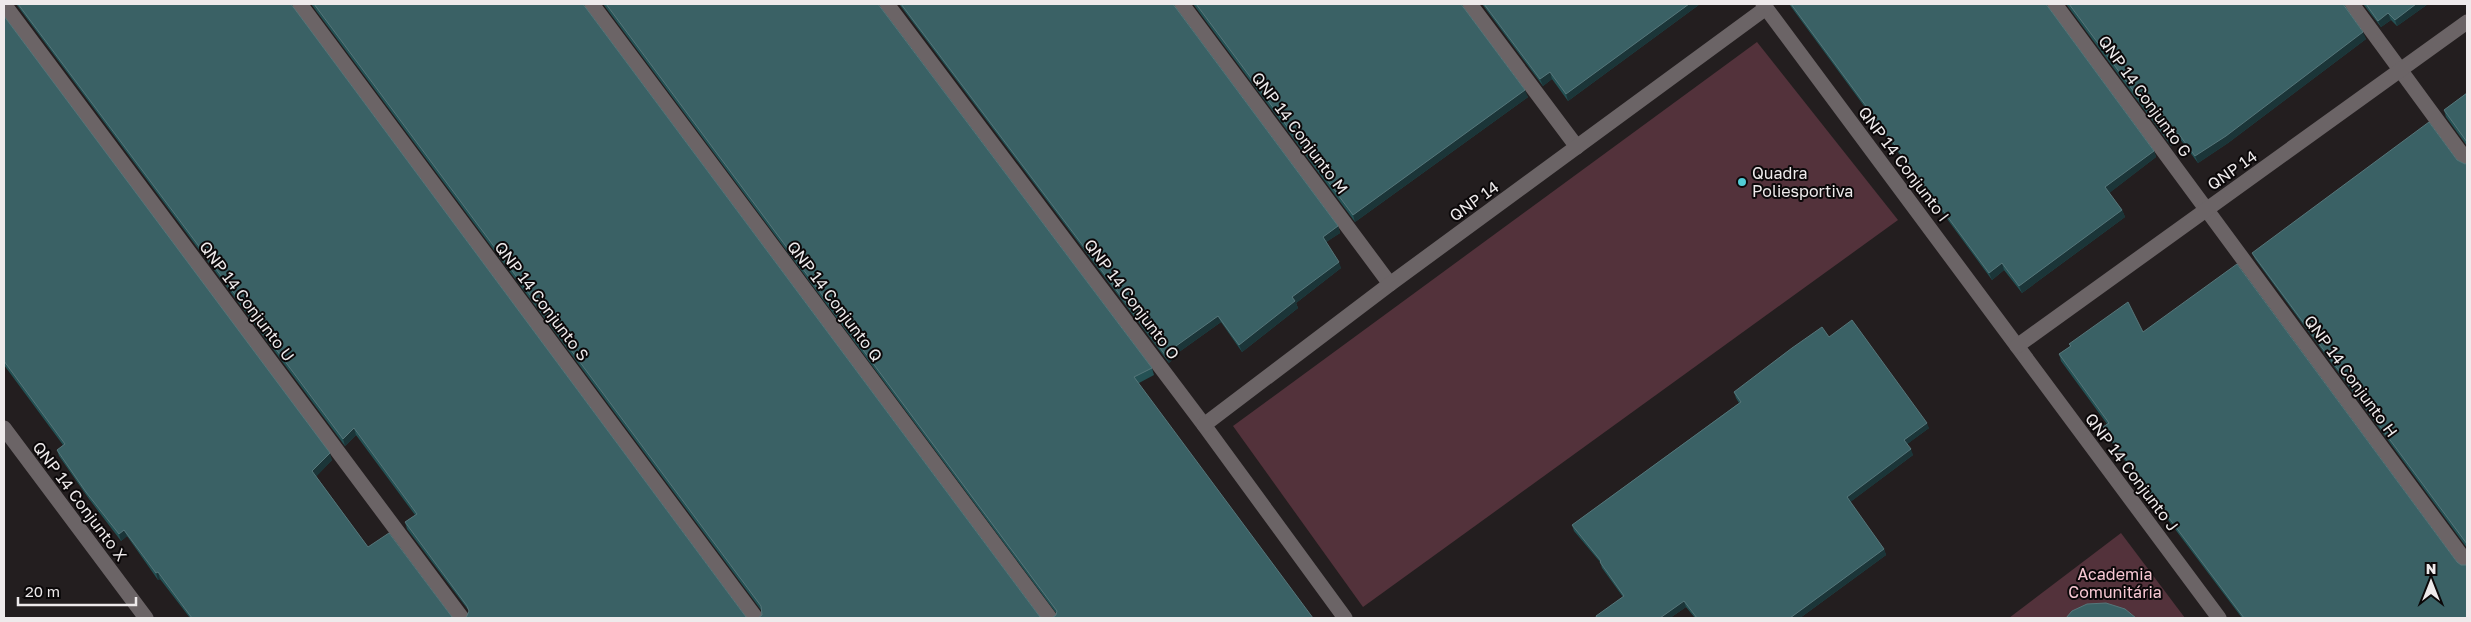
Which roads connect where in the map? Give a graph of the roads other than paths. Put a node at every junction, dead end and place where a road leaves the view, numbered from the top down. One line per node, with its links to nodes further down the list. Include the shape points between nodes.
1 (4, 4): 21 (street, QNP 14 Conjunto U)
2 (300, 4): 22 (street, QNP 14 Conjunto S)
3 (592, 4): 23 (street, QNP 14 Conjunto Q)
4 (887, 4): 17 (street, QNP 14 Conjunto O)
5 (1182, 4): 15 (street, QNP 14 Conjunto M)
6 (1470, 4): 12 (street)
7 (2055, 4): 14 (street, QNP 14 Conjunto G)
8 (2352, 4): 11 (street)
9 (1765, 6): 12 (street, QNP 14); 16 (street, QNP 14 Conjunto I)
10 (2467, 22): 11 (street, QNP 14)
11 (2402, 71): 13 (street); 14 (street, QNP 14)
12 (1577, 147): 15 (street, QNP 14)
13 (2467, 161)
14 (2207, 210): 16 (street, QNP 14); 19 (street, QNP 14 Conjunto H)
15 (1390, 284): 17 (street, QNP 14)
16 (2017, 346): 25 (street, QNP 14 Conjunto J)
17 (1204, 424): 24 (street, QNP 14 Conjunto O)
18 (4, 428): 20 (street, QNP 14 Conjunto X)
19 (2467, 563)
20 (146, 618)
21 (462, 618)
22 (756, 618)
23 (1050, 618)
24 (1344, 618)
25 (2219, 618)

